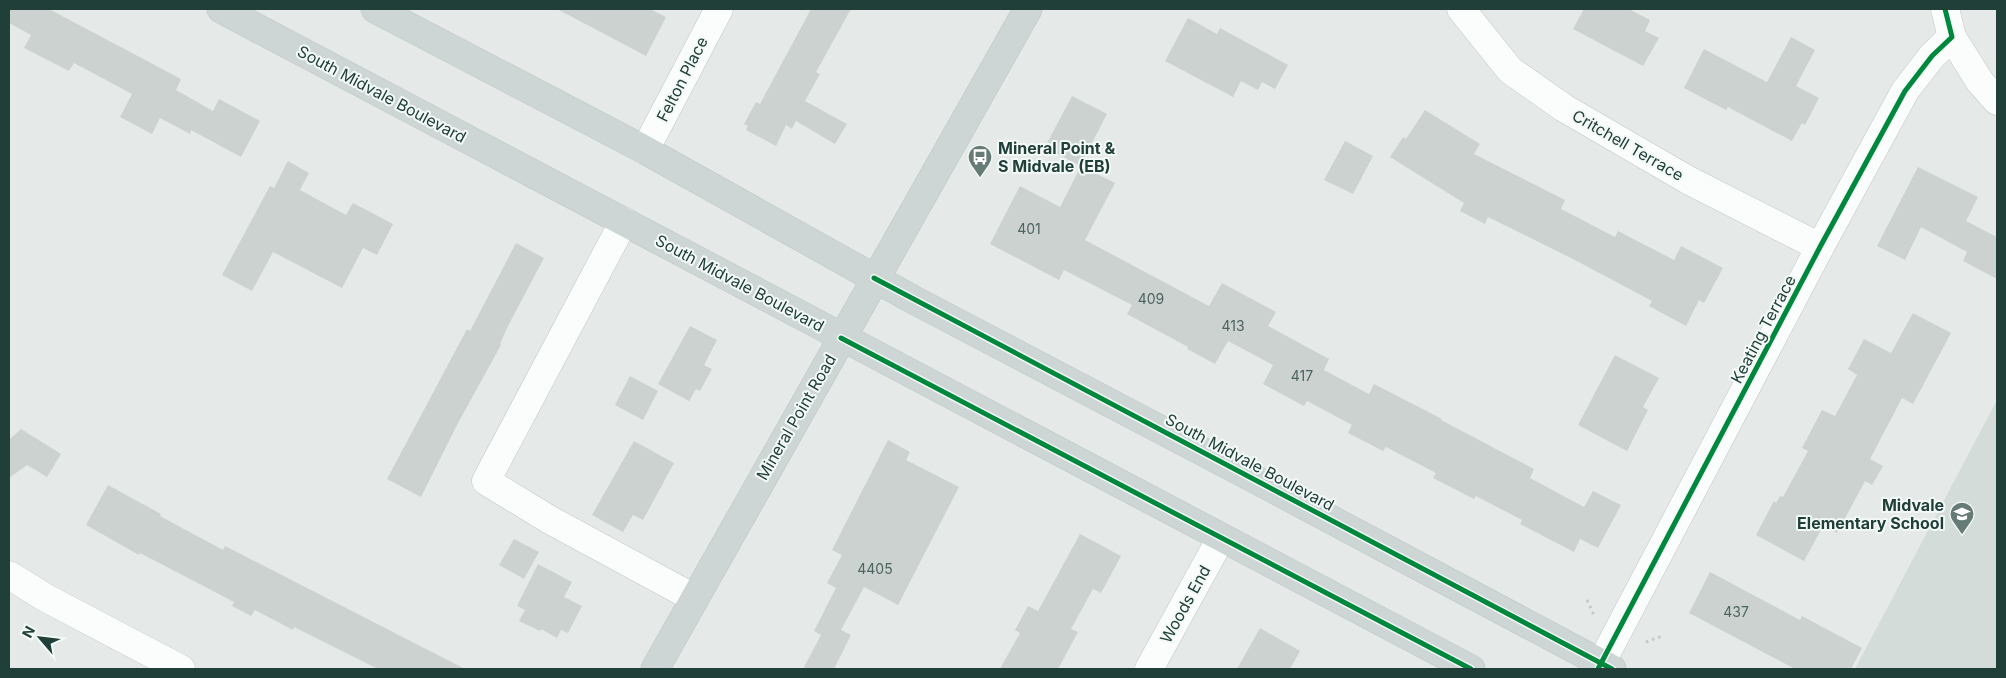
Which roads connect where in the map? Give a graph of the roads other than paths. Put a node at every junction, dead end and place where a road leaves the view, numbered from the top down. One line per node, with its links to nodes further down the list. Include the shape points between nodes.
1 (221, 9): 10 (main road, South Midvale Boulevard)
2 (375, 9): 9 (main road, South Midvale Boulevard)
3 (719, 9): 9 (street, Felton Place)
4 (1028, 9): 12 (main road, Mineral Point Road)
5 (1461, 9): 11 (street, Critchell Terrace, via 1510,70 1564,108 1688,180)
6 (1945, 9): 7 (street)
7 (1952, 37): 8 (street, via 1980,82); 11 (street, Keating Terrace, via 1905,90)
8 (1997, 101)
9 (645, 150): 12 (main road, South Midvale Boulevard)
10 (624, 221): 13 (main road, South Midvale Boulevard); 16 (street, via 486,481 550,520)
11 (1820, 247): 17 (street, Keating Terrace)
12 (874, 278): 13 (main road, Mineral Point Road); 17 (main road, South Midvale Boulevard)
13 (841, 338): 14 (main road, South Midvale Boulevard); 16 (main road, Mineral Point Road)
14 (1221, 538): 20 (street, Woods End); 21 (main road, South Midvale Boulevard)
15 (9, 575): 18 (street)
16 (694, 598): 19 (main road, Mineral Point Road)
17 (1604, 667)
18 (181, 669)
19 (655, 669)
20 (1149, 669)
21 (1471, 669)

